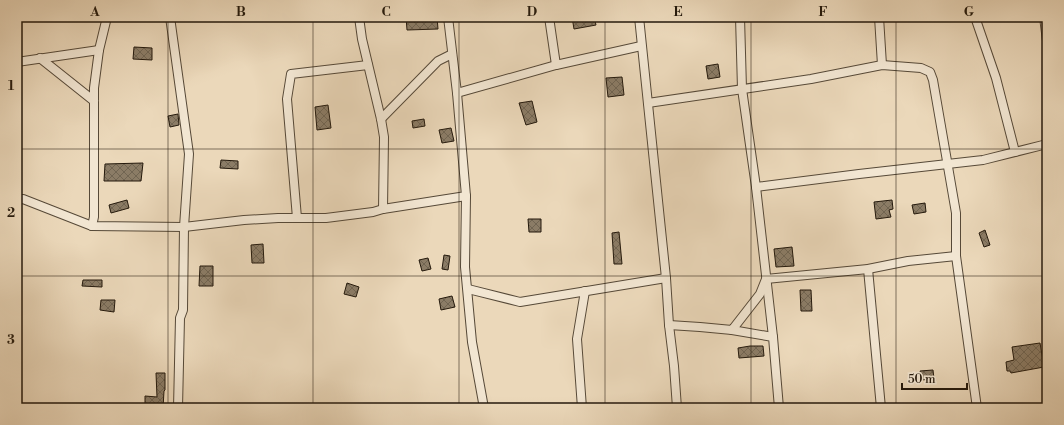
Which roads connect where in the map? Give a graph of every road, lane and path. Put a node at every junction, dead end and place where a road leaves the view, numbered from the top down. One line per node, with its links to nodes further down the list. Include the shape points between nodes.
1 (107, 17): 13 (street)
2 (170, 17): 34 (street, via 189,154)
3 (359, 17): 17 (street)
4 (448, 17): 14 (street)
5 (549, 17): 18 (street)
6 (639, 17): 12 (street)
7 (740, 17): 20 (street)
8 (879, 17): 19 (street)
9 (975, 17): 26 (street, via 996,78)
10 (1044, 17): 11 (street)
11 (1047, 41)
12 (641, 46): 18 (street); 23 (street)
13 (99, 50): 15 (street); 22 (street)
14 (452, 54): 21 (street); 24 (street, via 438,61)
15 (40, 58): 16 (street); 22 (street)
16 (17, 62)
17 (368, 65): 24 (street); 32 (street, via 291,74 287,99)
18 (556, 65): 21 (street)
19 (882, 65): 20 (street); 27 (street, via 921,68 930,72)
20 (742, 89): 23 (street); 28 (street)
21 (457, 93): 29 (street)
22 (94, 101): 33 (street)
23 (648, 103): 37 (street)
24 (381, 119): 31 (street, via 384,137)
25 (1047, 145): 26 (street)
26 (1015, 152): 27 (street, via 983,160)
27 (947, 164): 28 (street); 35 (street, via 956,213)
28 (756, 187): 38 (street)
29 (466, 196): 31 (street); 39 (street, via 465,267)
30 (17, 200): 33 (street, via 23,199)
31 (383, 209): 32 (street, via 326,218)
32 (297, 218): 34 (street, via 244,220)
33 (92, 226): 34 (street)
34 (184, 227): 44 (street)
35 (956, 256): 36 (street, via 908,261); 50 (street)
36 (868, 269): 38 (street); 49 (street)
37 (666, 278): 40 (street); 41 (street)
38 (766, 280): 42 (street, via 760,294); 43 (street)
39 (468, 289): 40 (street, via 520,302); 45 (street, via 472,342)
40 (585, 291): 46 (street, via 577,339)
41 (669, 325): 42 (street); 47 (street)
42 (732, 330): 43 (street)
43 (773, 337): 48 (street)
44 (178, 408)
45 (484, 408)
46 (582, 408)
47 (677, 408)
48 (779, 408)
49 (881, 408)
50 (977, 408)

